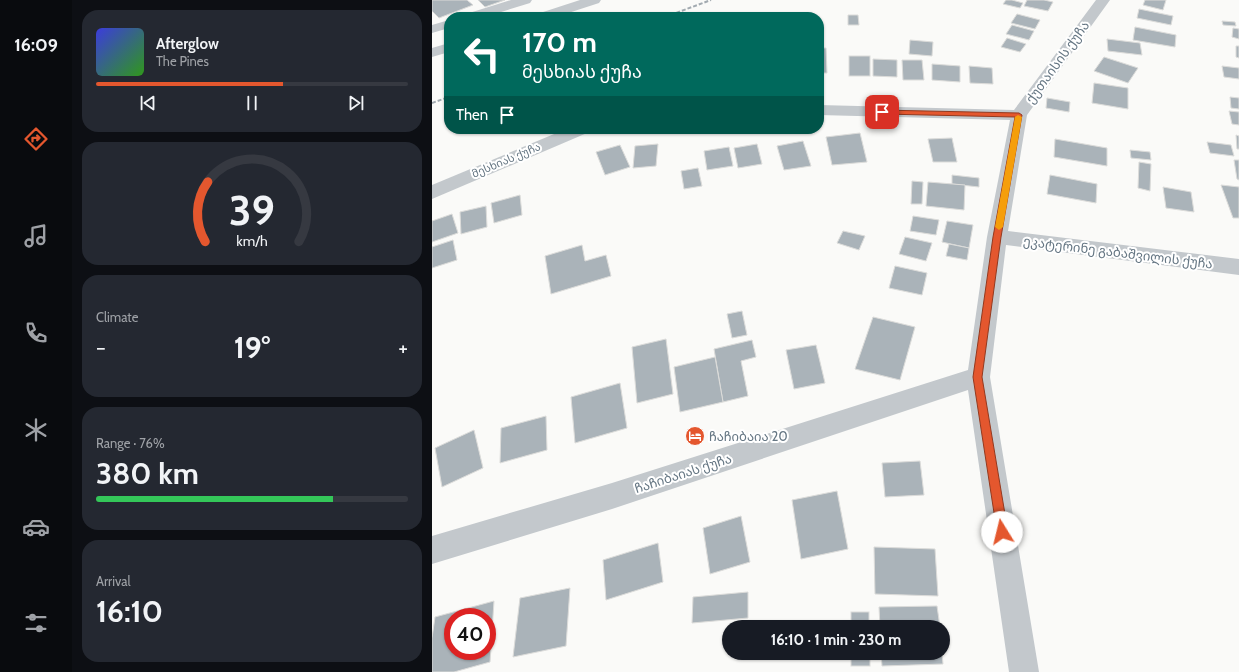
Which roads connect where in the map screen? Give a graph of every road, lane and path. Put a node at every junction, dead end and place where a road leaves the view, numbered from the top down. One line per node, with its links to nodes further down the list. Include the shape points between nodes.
1 (525, 0): 4 (street)
2 (594, 0): 5 (street)
3 (1103, 0): 11 (street, ქუთაისის ქუჩა)
4 (487, 12)
5 (557, 12)
6 (444, 25): 7 (street)
7 (432, 29)
8 (444, 49): 9 (street)
9 (432, 53)
10 (824, 110): 11 (street)
11 (1019, 115): 14 (street, ქუთაისის ქუჩა)
12 (569, 134): 13 (street, მესხიას ქუჩა)
13 (432, 192)
14 (997, 237): 15 (street, ეკატერინე გაბაშვილის ქუჩა); 16 (street, ქუთაისის ქუჩა)
15 (1239, 266)
16 (978, 377): 17 (street, ჩაჩიბაიას ქუჩა, via 612,496); 18 (street, ქუთაისის ქუჩა)
17 (432, 550)
18 (1024, 672)

